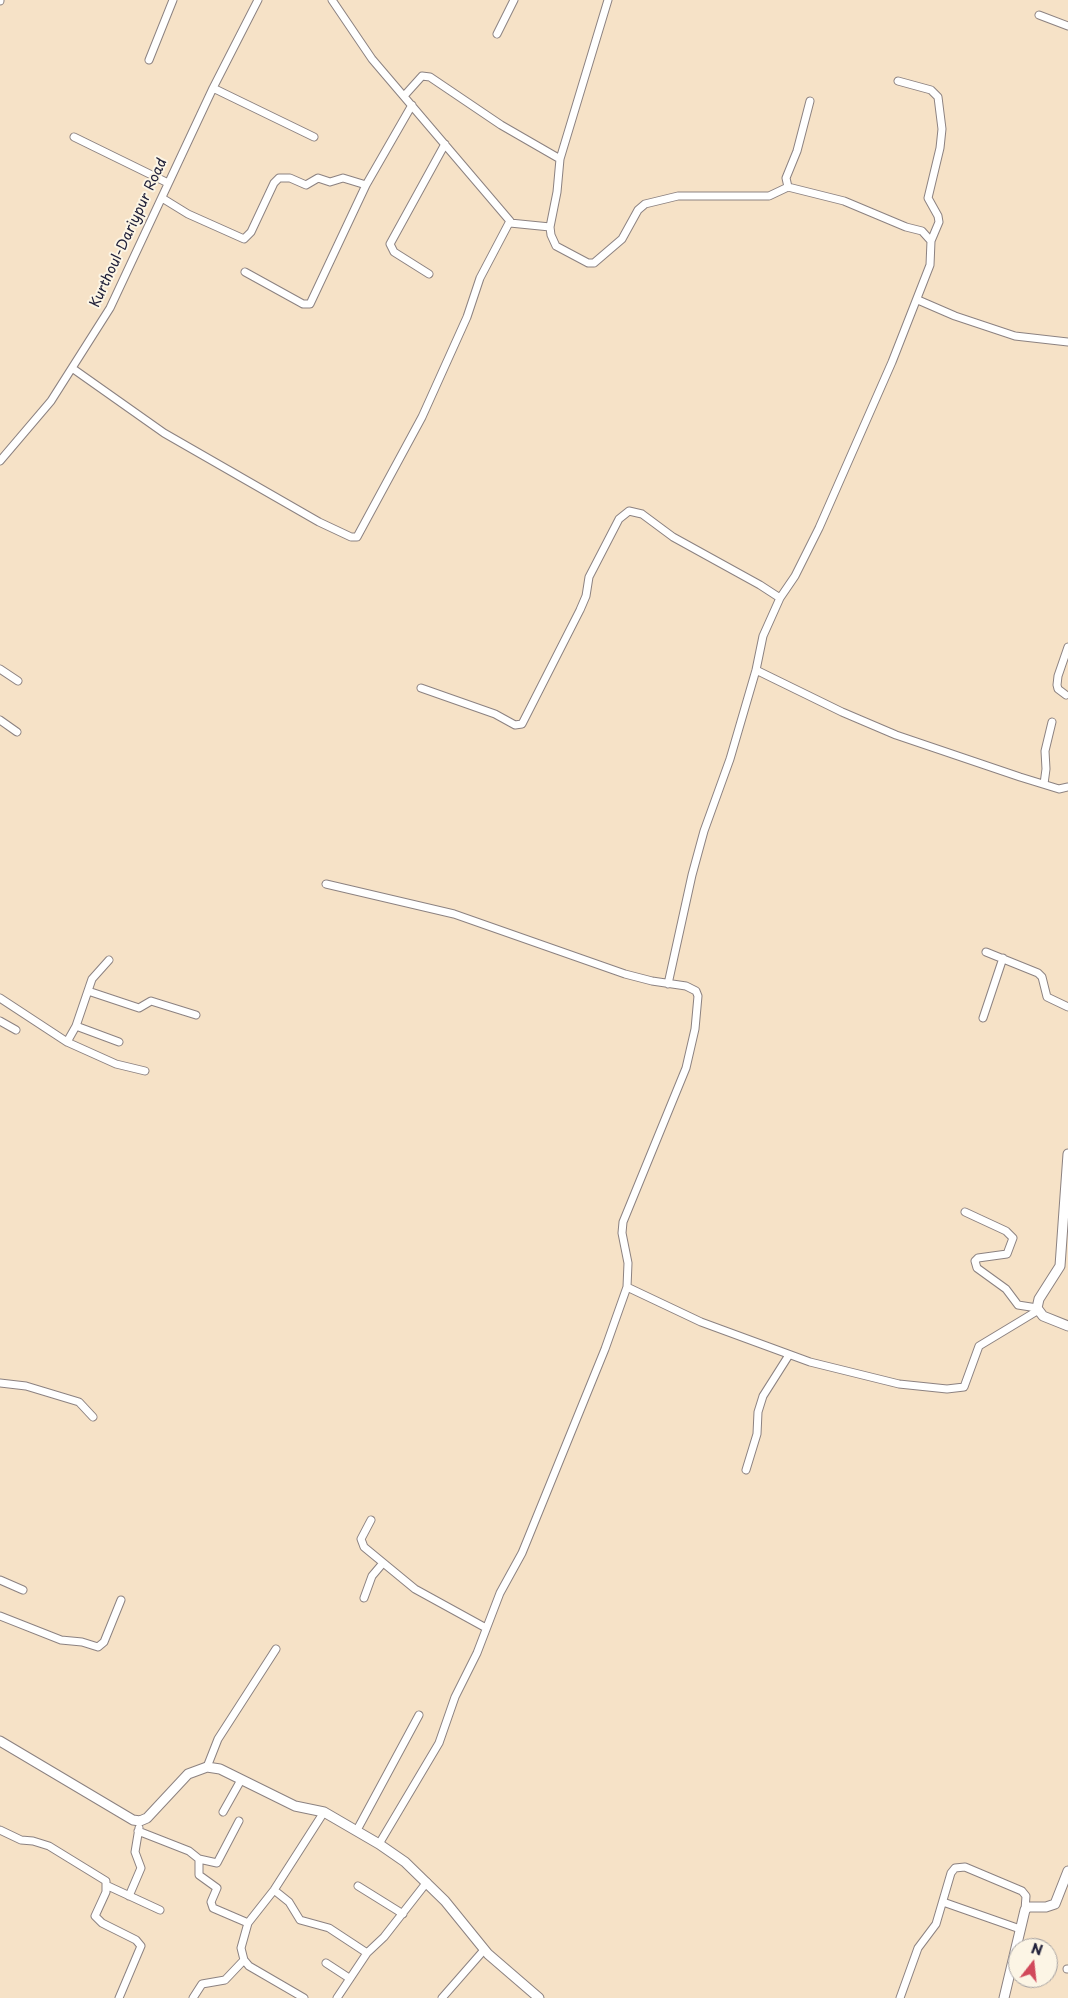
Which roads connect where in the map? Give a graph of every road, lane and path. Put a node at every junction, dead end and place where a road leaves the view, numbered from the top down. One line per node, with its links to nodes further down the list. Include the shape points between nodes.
1 (173, 0): 9 (street)
2 (258, 0): 11 (street, Kurthoul-Dariypur Road)
3 (332, 0): 12 (street, via 372,59)
4 (514, 0): 8 (street)
5 (608, 0): 18 (street)
6 (1039, 15): 7 (street)
7 (1068, 26)
8 (497, 34)
9 (149, 60)
10 (898, 81): 25 (street, via 931,90 938,97 942,129 928,198 939,222)
11 (213, 88): 15 (street); 19 (street, Kurthoul-Dariypur Road)
12 (404, 96): 14 (street); 18 (street, via 422,76 430,77 500,125)
13 (810, 101): 21 (street, via 786,178)
14 (412, 105): 17 (street); 20 (street)
15 (314, 136)
16 (74, 137): 19 (street)
17 (445, 144): 23 (street); 27 (street, via 390,244 394,252)
18 (560, 159): 24 (street)
19 (168, 183): 22 (street, Kurthoul-Dariypur Road)
20 (366, 185): 22 (street, via 345,179 330,182 318,178 306,185 290,178 279,178 251,232 244,239 188,214); 26 (street, via 309,305)
21 (788, 187): 24 (street, via 769,196 678,196 645,204 622,240 594,263 556,246); 25 (street, via 863,207 922,231)
22 (162, 198): 30 (street, Kurthoul-Dariypur Road, via 110,308)
23 (510, 223): 24 (street); 30 (street, via 482,274 467,317 422,417 356,538 319,522 164,433)
24 (550, 227)
25 (931, 241): 28 (street, via 930,265)
26 (245, 272)
27 (429, 274)
28 (918, 300): 29 (street, via 1015,336); 32 (street, via 819,528)
29 (1068, 342)
30 (72, 368): 31 (street, Kurthoul-Dariypur Road, via 41,416)
31 (0, 461)
32 (780, 598): 35 (street, via 763,636); 37 (street, via 673,537 642,514 629,511 619,518 591,573 580,610 522,724 515,725 495,714)
33 (1068, 647): 38 (street, via 1057,685)
34 (0, 669): 36 (street)
35 (756, 670): 42 (street, via 896,734); 48 (street, via 730,759 701,840)
36 (18, 681)
37 (421, 688)
38 (1066, 695)
39 (0, 720): 41 (street)
40 (1052, 722): 42 (street, via 1045,752)
41 (18, 732)
42 (1044, 784): 43 (street, via 1059,789)
43 (1068, 786)
44 (326, 884): 48 (street, via 454,914 590,963)
45 (986, 952): 46 (street)
46 (1003, 958): 51 (street, via 1038,973 1047,997); 53 (street)
47 (109, 960): 49 (street, via 94,976)
48 (668, 984): 62 (street, via 696,991 698,1008 686,1068 623,1222)
49 (88, 991): 52 (street, via 139,1008 151,1001); 55 (street)
50 (0, 998): 57 (street)
51 (1068, 1007)
52 (196, 1015)
53 (983, 1018)
54 (0, 1020): 56 (street)
55 (76, 1026): 57 (street); 58 (street)
56 (16, 1030)
57 (67, 1042): 59 (street, via 116,1064)
58 (119, 1042)
59 (145, 1071)
60 (1068, 1154): 63 (street, via 1060,1266 1039,1299)
61 (965, 1212): 63 (street, via 1006,1230 1013,1238 1007,1254 978,1258 975,1261 977,1268 1006,1288 1018,1305)
62 (627, 1287): 65 (street, via 701,1322); 76 (street, via 533,1528)
63 (1037, 1309): 64 (street, via 1043,1316); 65 (street, via 979,1346 966,1384 958,1389 899,1384)
64 (1068, 1326)
65 (789, 1355): 68 (street, via 763,1396)
66 (0, 1383): 67 (street, via 26,1386 78,1402)
67 (93, 1417)
68 (746, 1470)
69 (370, 1520): 70 (street, via 362,1535 362,1543)
70 (383, 1563): 73 (street, via 375,1571); 76 (street, via 415,1589)
71 (0, 1580): 72 (street)
72 (23, 1590)
73 (364, 1598)
74 (121, 1600): 75 (street, via 104,1642 98,1647 61,1640)
75 (0, 1616)
76 (486, 1628): 89 (street, via 455,1697 439,1743)
77 (276, 1649): 80 (street, via 220,1734)
78 (419, 1715): 87 (street)
79 (0, 1741): 84 (street, via 124,1816)
80 (207, 1767): 81 (street, via 220,1769); 84 (street, via 188,1774 147,1818)
81 (241, 1780): 82 (street); 83 (street, via 296,1806)
82 (223, 1812)
83 (324, 1812): 87 (street); 95 (street)
84 (140, 1821): 88 (street)
85 (239, 1821): 90 (street, via 217,1863)
86 (0, 1830): 93 (street, via 21,1840 33,1840 49,1846 101,1876)
87 (357, 1830): 89 (street)
88 (138, 1832): 90 (street); 97 (street, via 135,1852 141,1868)
89 (379, 1844): 92 (street)
90 (199, 1859): 102 (street, via 199,1875 217,1888 211,1902 213,1908)
91 (1068, 1871): 96 (street)
92 (427, 1882): 101 (street); 104 (street)
93 (108, 1886): 97 (street); 109 (street, via 94,1916 141,1946)
94 (358, 1886): 101 (street)
95 (274, 1890): 102 (street); 105 (street, via 289,1902 300,1920 328,1928)
96 (1065, 1891): 100 (street, via 1055,1904 1028,1906)
97 (129, 1896): 99 (street)
98 (943, 1902): 100 (street, via 951,1873 960,1866 1022,1891 1026,1896); 103 (street); 115 (street, via 936,1924 918,1948)
99 (160, 1910)
100 (1024, 1910): 103 (street)
101 (403, 1914): 105 (street)
102 (248, 1923): 106 (street, via 241,1948)
103 (1020, 1929): 116 (street)
104 (484, 1950): 113 (street); 114 (street)
105 (367, 1953): 108 (street)
106 (244, 1960): 110 (street, via 225,1980 202,1984); 111 (street)
107 (326, 1963): 108 (street)
108 (349, 1978): 112 (street)
109 (119, 1998)
110 (193, 1998)
111 (304, 1998)
112 (336, 1998)
113 (442, 1998)
114 (539, 1998)
115 (900, 1998)
116 (1004, 1998)

